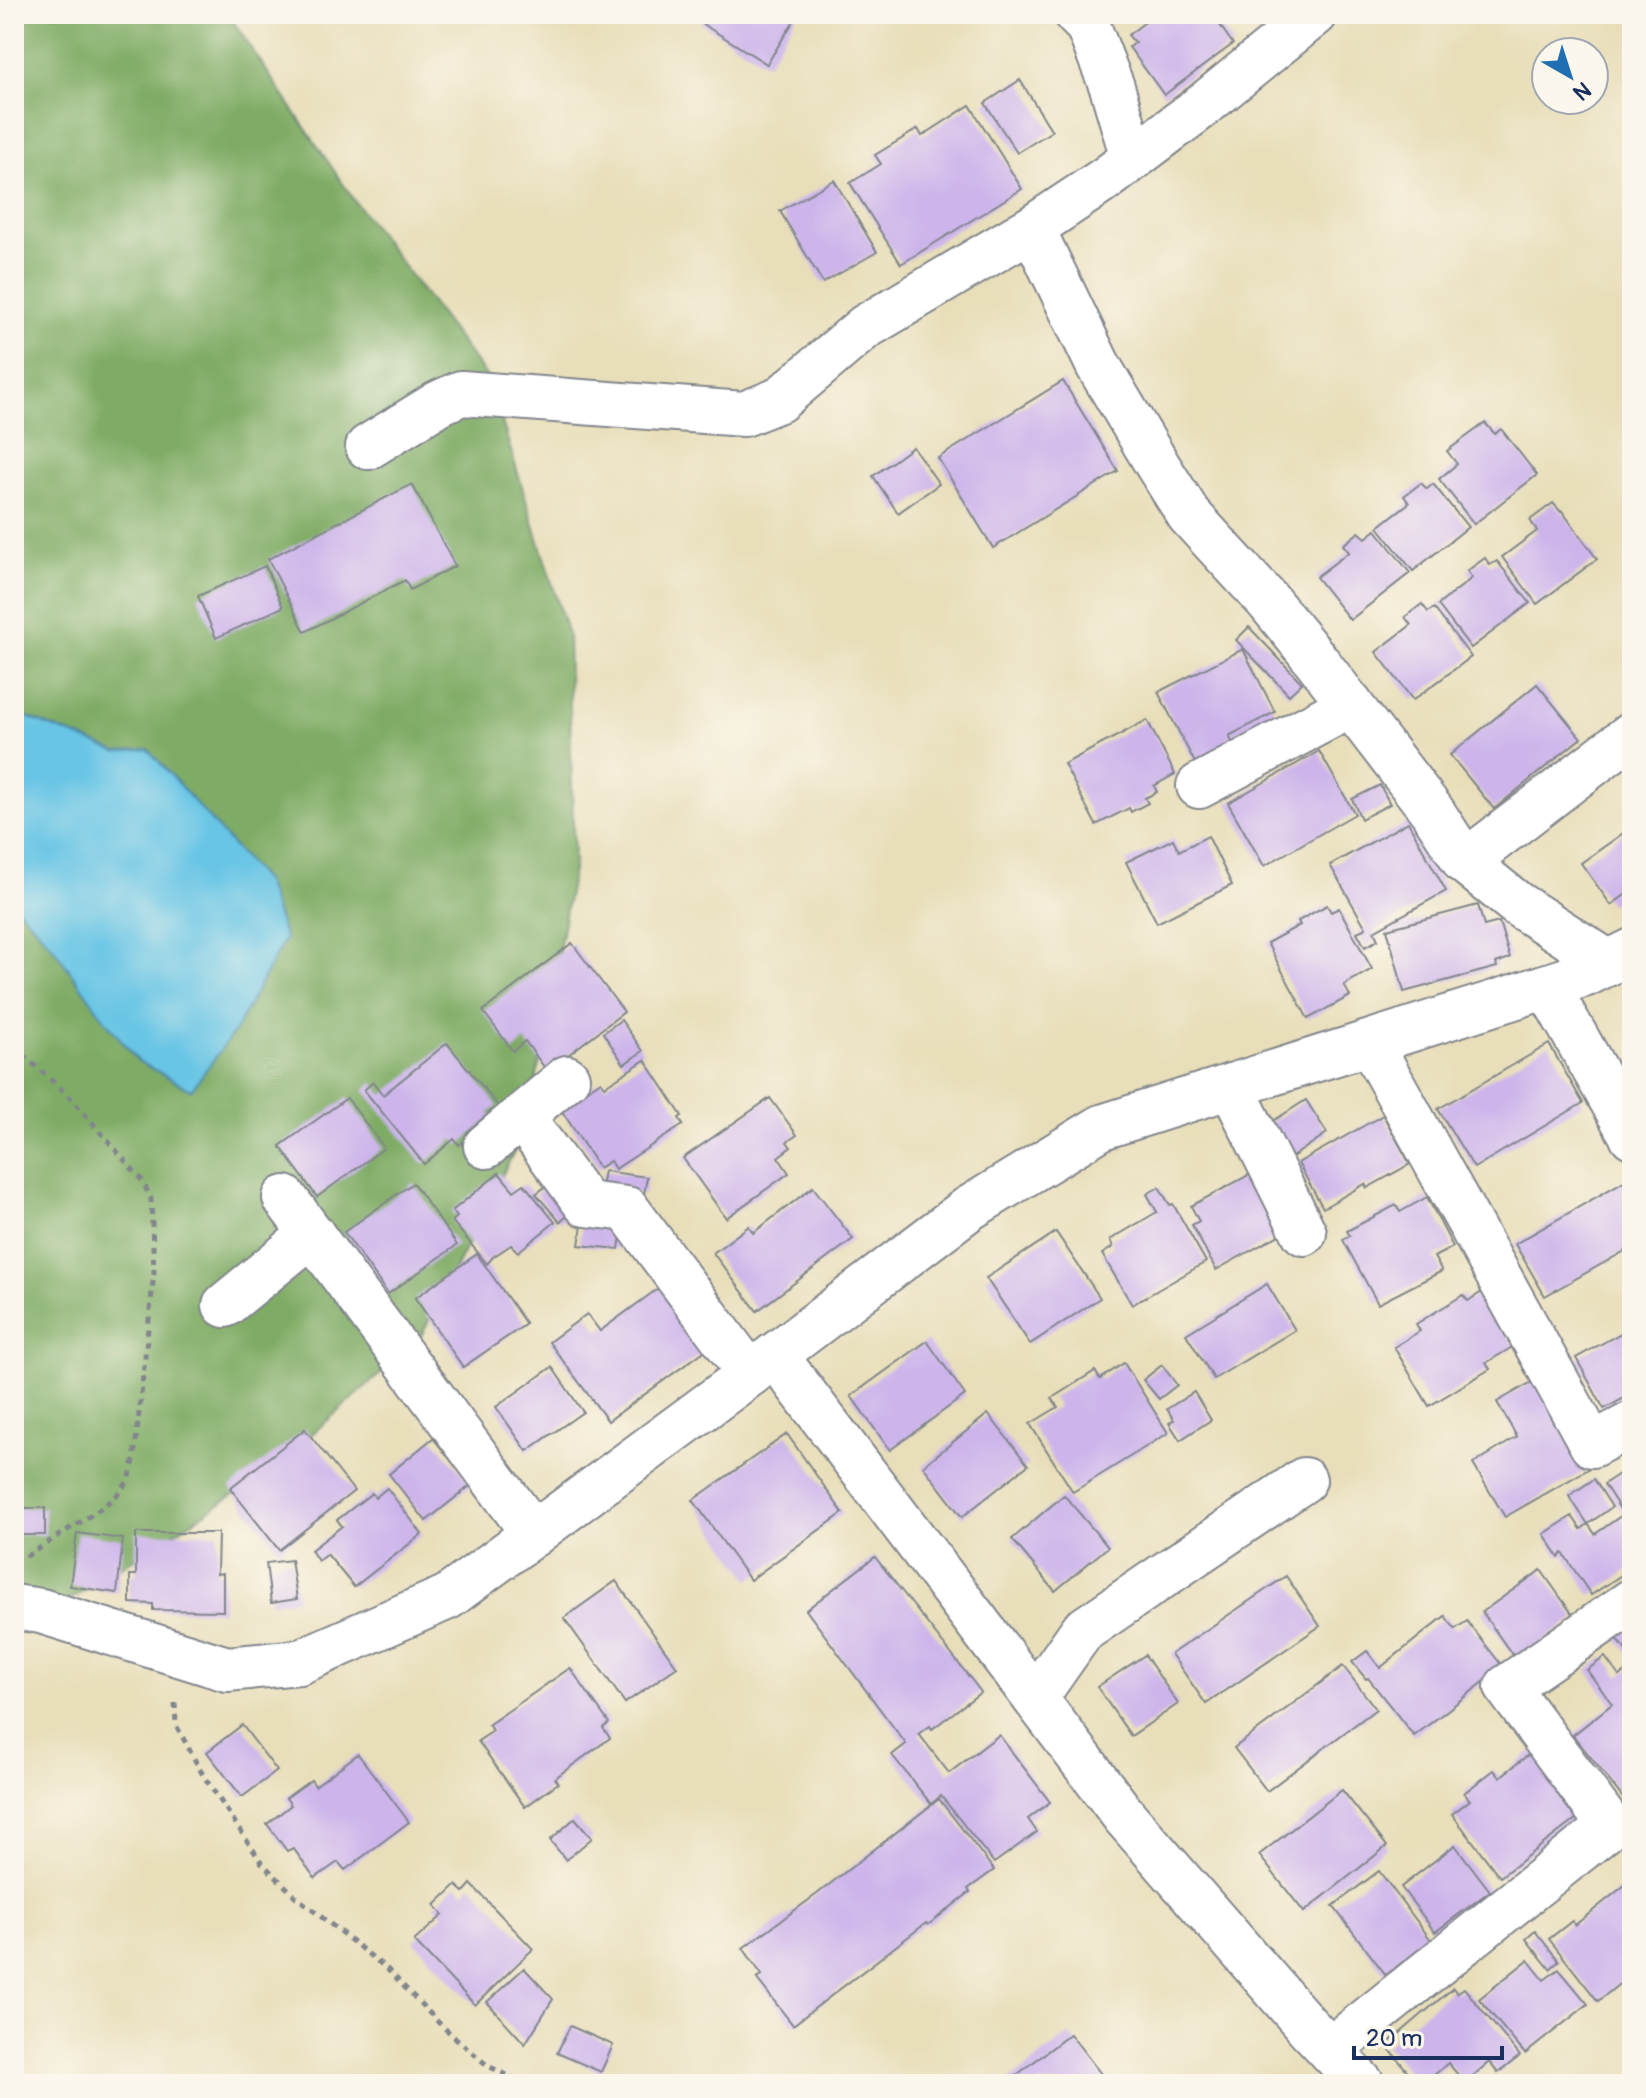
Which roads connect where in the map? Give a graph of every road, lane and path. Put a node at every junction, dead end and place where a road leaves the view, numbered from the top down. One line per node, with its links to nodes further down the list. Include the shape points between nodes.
1 (1076, 14): 3 (street, via 1088,26)
2 (1315, 14): 3 (street)
3 (1133, 158): 4 (street)
4 (1032, 228): 5 (street, via 865,327 779,400 744,414 461,393); 6 (street, via 1098,365 1189,515 1268,601)
5 (368, 447)
6 (1351, 705): 8 (street); 9 (street)
7 (1632, 734): 9 (street)
8 (1199, 786)
9 (1465, 862): 10 (street, via 1517,904)
10 (1620, 957): 11 (street)
11 (1547, 986): 12 (street); 17 (street)
12 (1370, 1043): 15 (street); 24 (street, via 1592,1445)
13 (14, 1047): 27 (path, via 68,1095 141,1179 151,1198 154,1273 129,1480 99,1510)
14 (567, 1078): 16 (street)
15 (1231, 1086): 20 (street); 23 (street, via 1102,1127 968,1209)
16 (522, 1117): 18 (street); 23 (street, via 586,1204 627,1209)
17 (1632, 1136)
18 (486, 1146)
19 (285, 1198): 21 (street)
20 (1304, 1233)
21 (312, 1234): 22 (street); 26 (street)
22 (225, 1305)
23 (763, 1364): 26 (street); 31 (street)
24 (1632, 1424)
25 (1304, 1480): 31 (street, via 1082,1631)
26 (534, 1534): 30 (street, via 448,1597 299,1662 227,1669)
27 (14, 1564)
28 (1632, 1601): 32 (street, via 1507,1687 1610,1826)
29 (14, 1607): 30 (street)
30 (179, 1654): 33 (path, via 176,1725 262,1863 386,1968 488,2066)
31 (1035, 1698): 32 (street, via 1124,1816)
32 (1330, 2050): 34 (street)
33 (526, 2084)
34 (1362, 2084)

